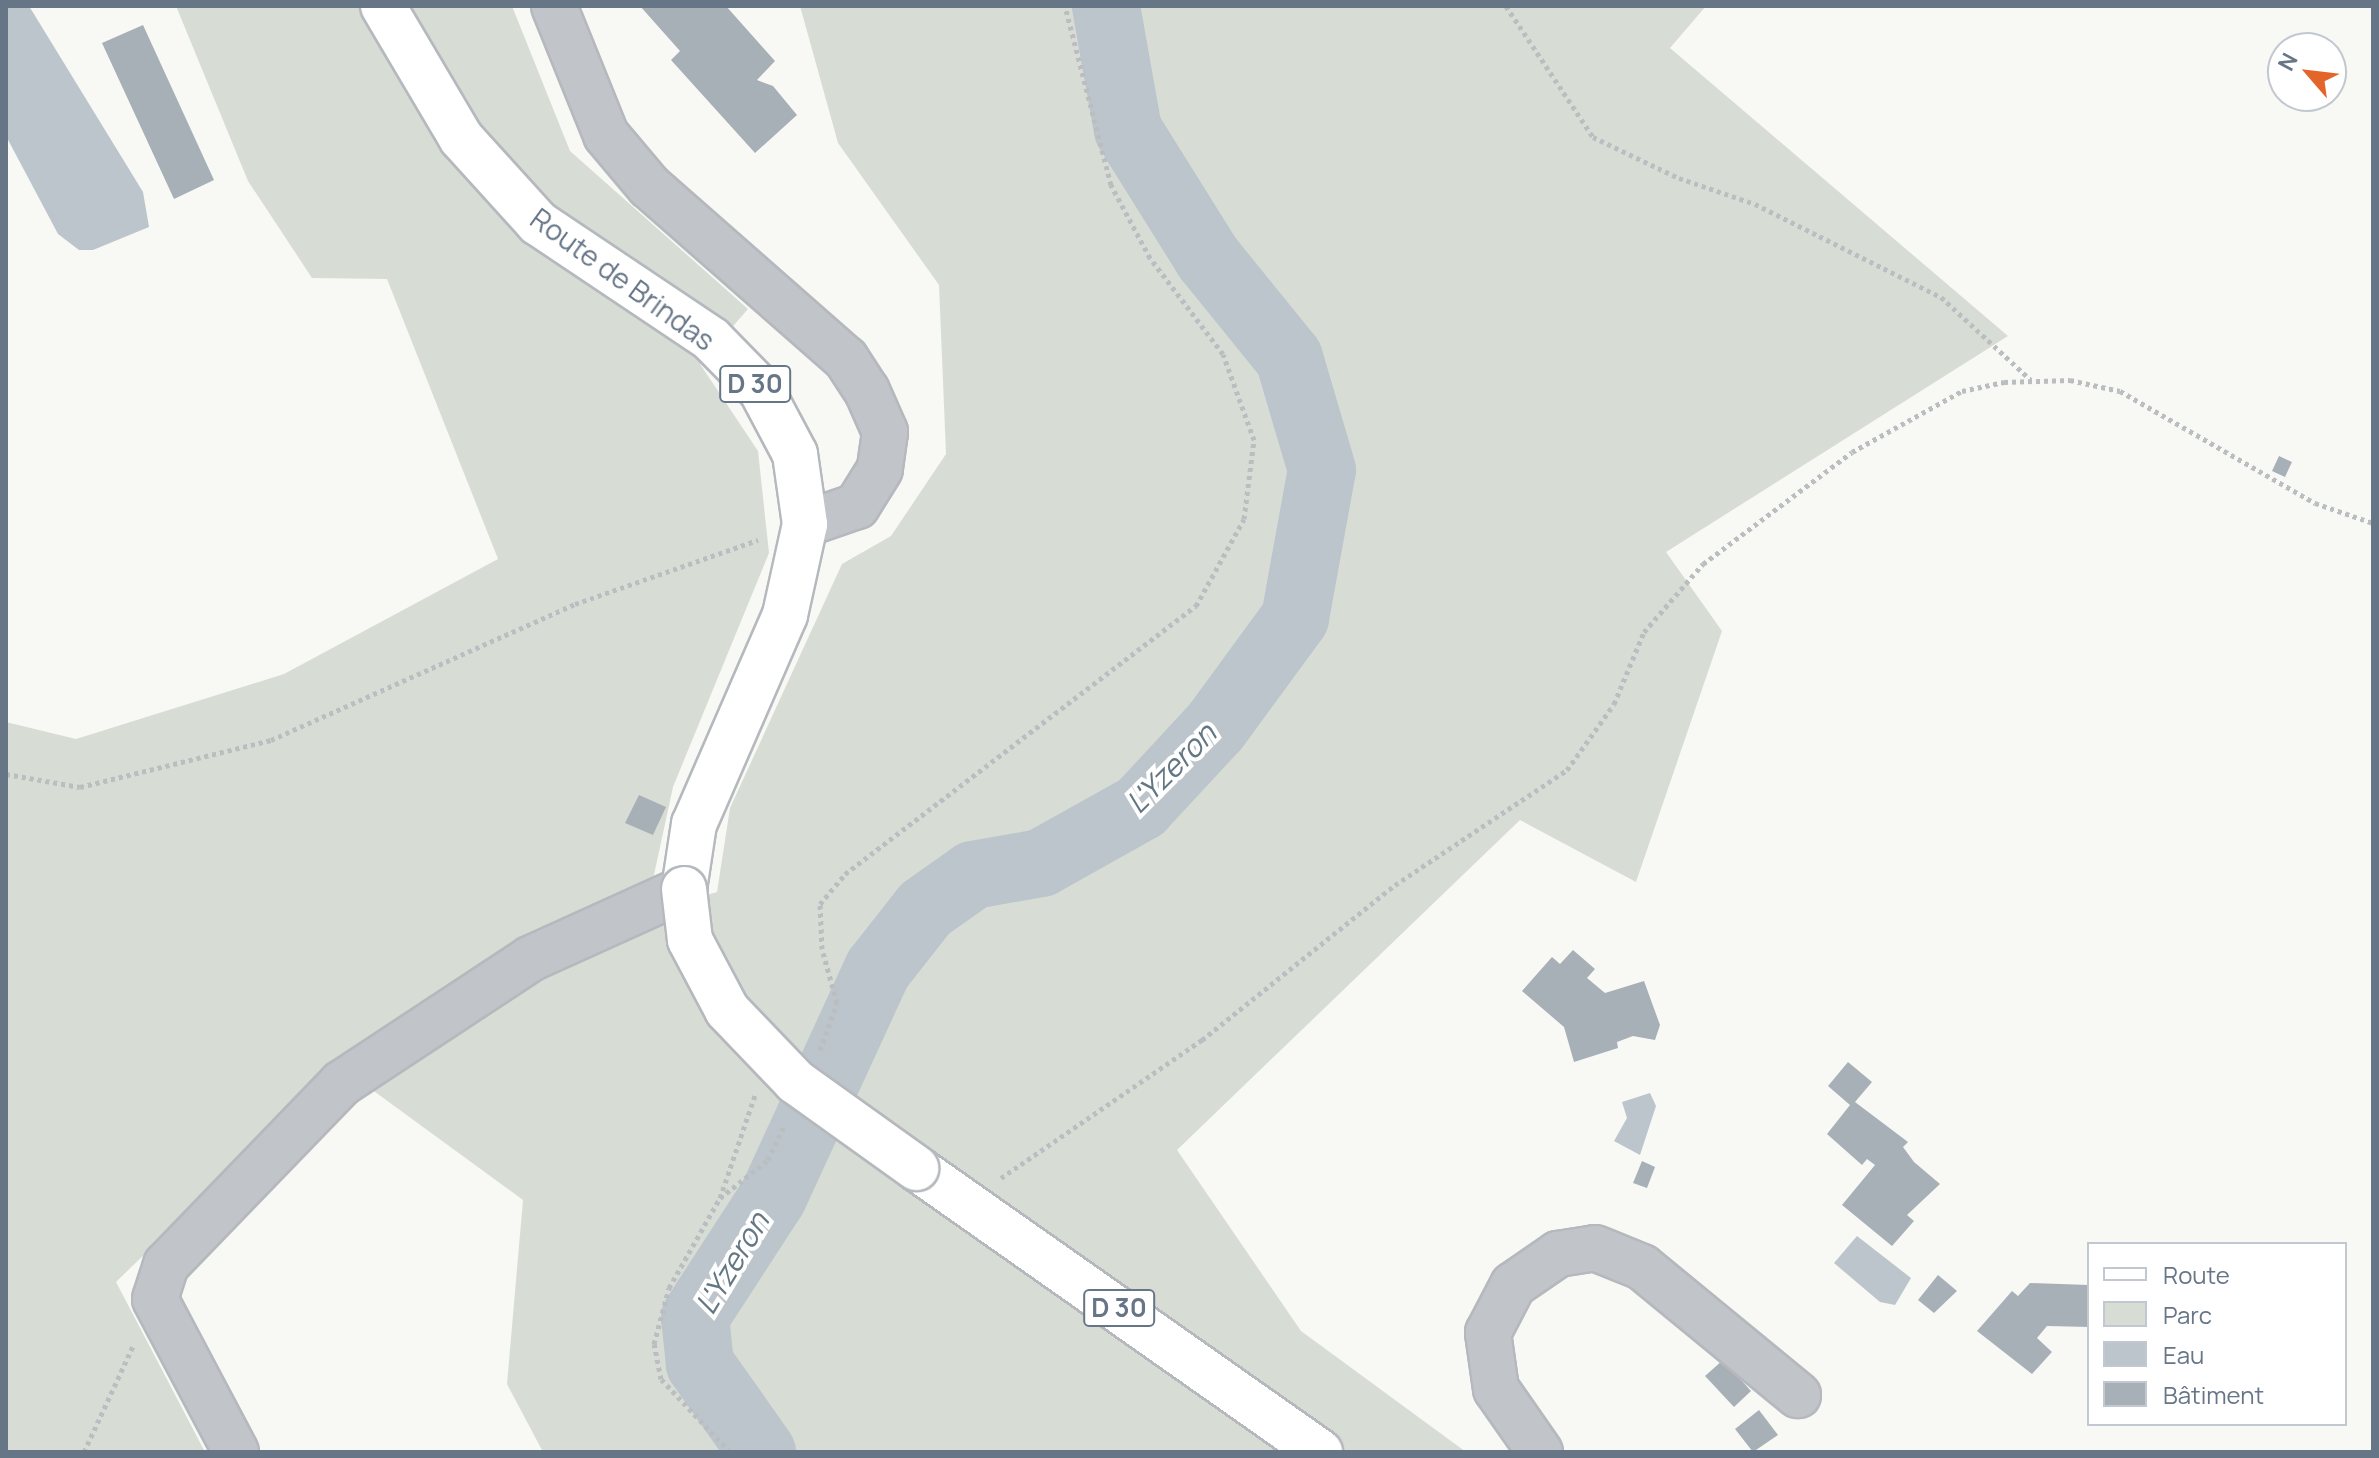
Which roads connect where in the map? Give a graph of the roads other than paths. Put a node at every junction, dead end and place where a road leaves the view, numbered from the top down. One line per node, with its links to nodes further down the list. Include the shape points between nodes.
1 (383, 6): 3 (main road, Route de Brindas / D 30, via 461,138 538,223 711,339 761,390 795,454)
2 (554, 6): 3 (street, via 606,135 649,186 846,359 867,391 885,432 880,469 857,506)
3 (805, 524): 4 (main road, Route de Brindas / D 30, via 785,615 694,824)
4 (684, 889): 6 (street, via 530,959 342,1083 166,1265 155,1299); 7 (main road, D 30, bridge, via 690,940 727,1010 796,1082)
5 (1798, 1395): 8 (street, via 1642,1267 1595,1248 1558,1254 1513,1285 1488,1333 1496,1389)
6 (236, 1452)
7 (1320, 1452)
8 (1540, 1452)

